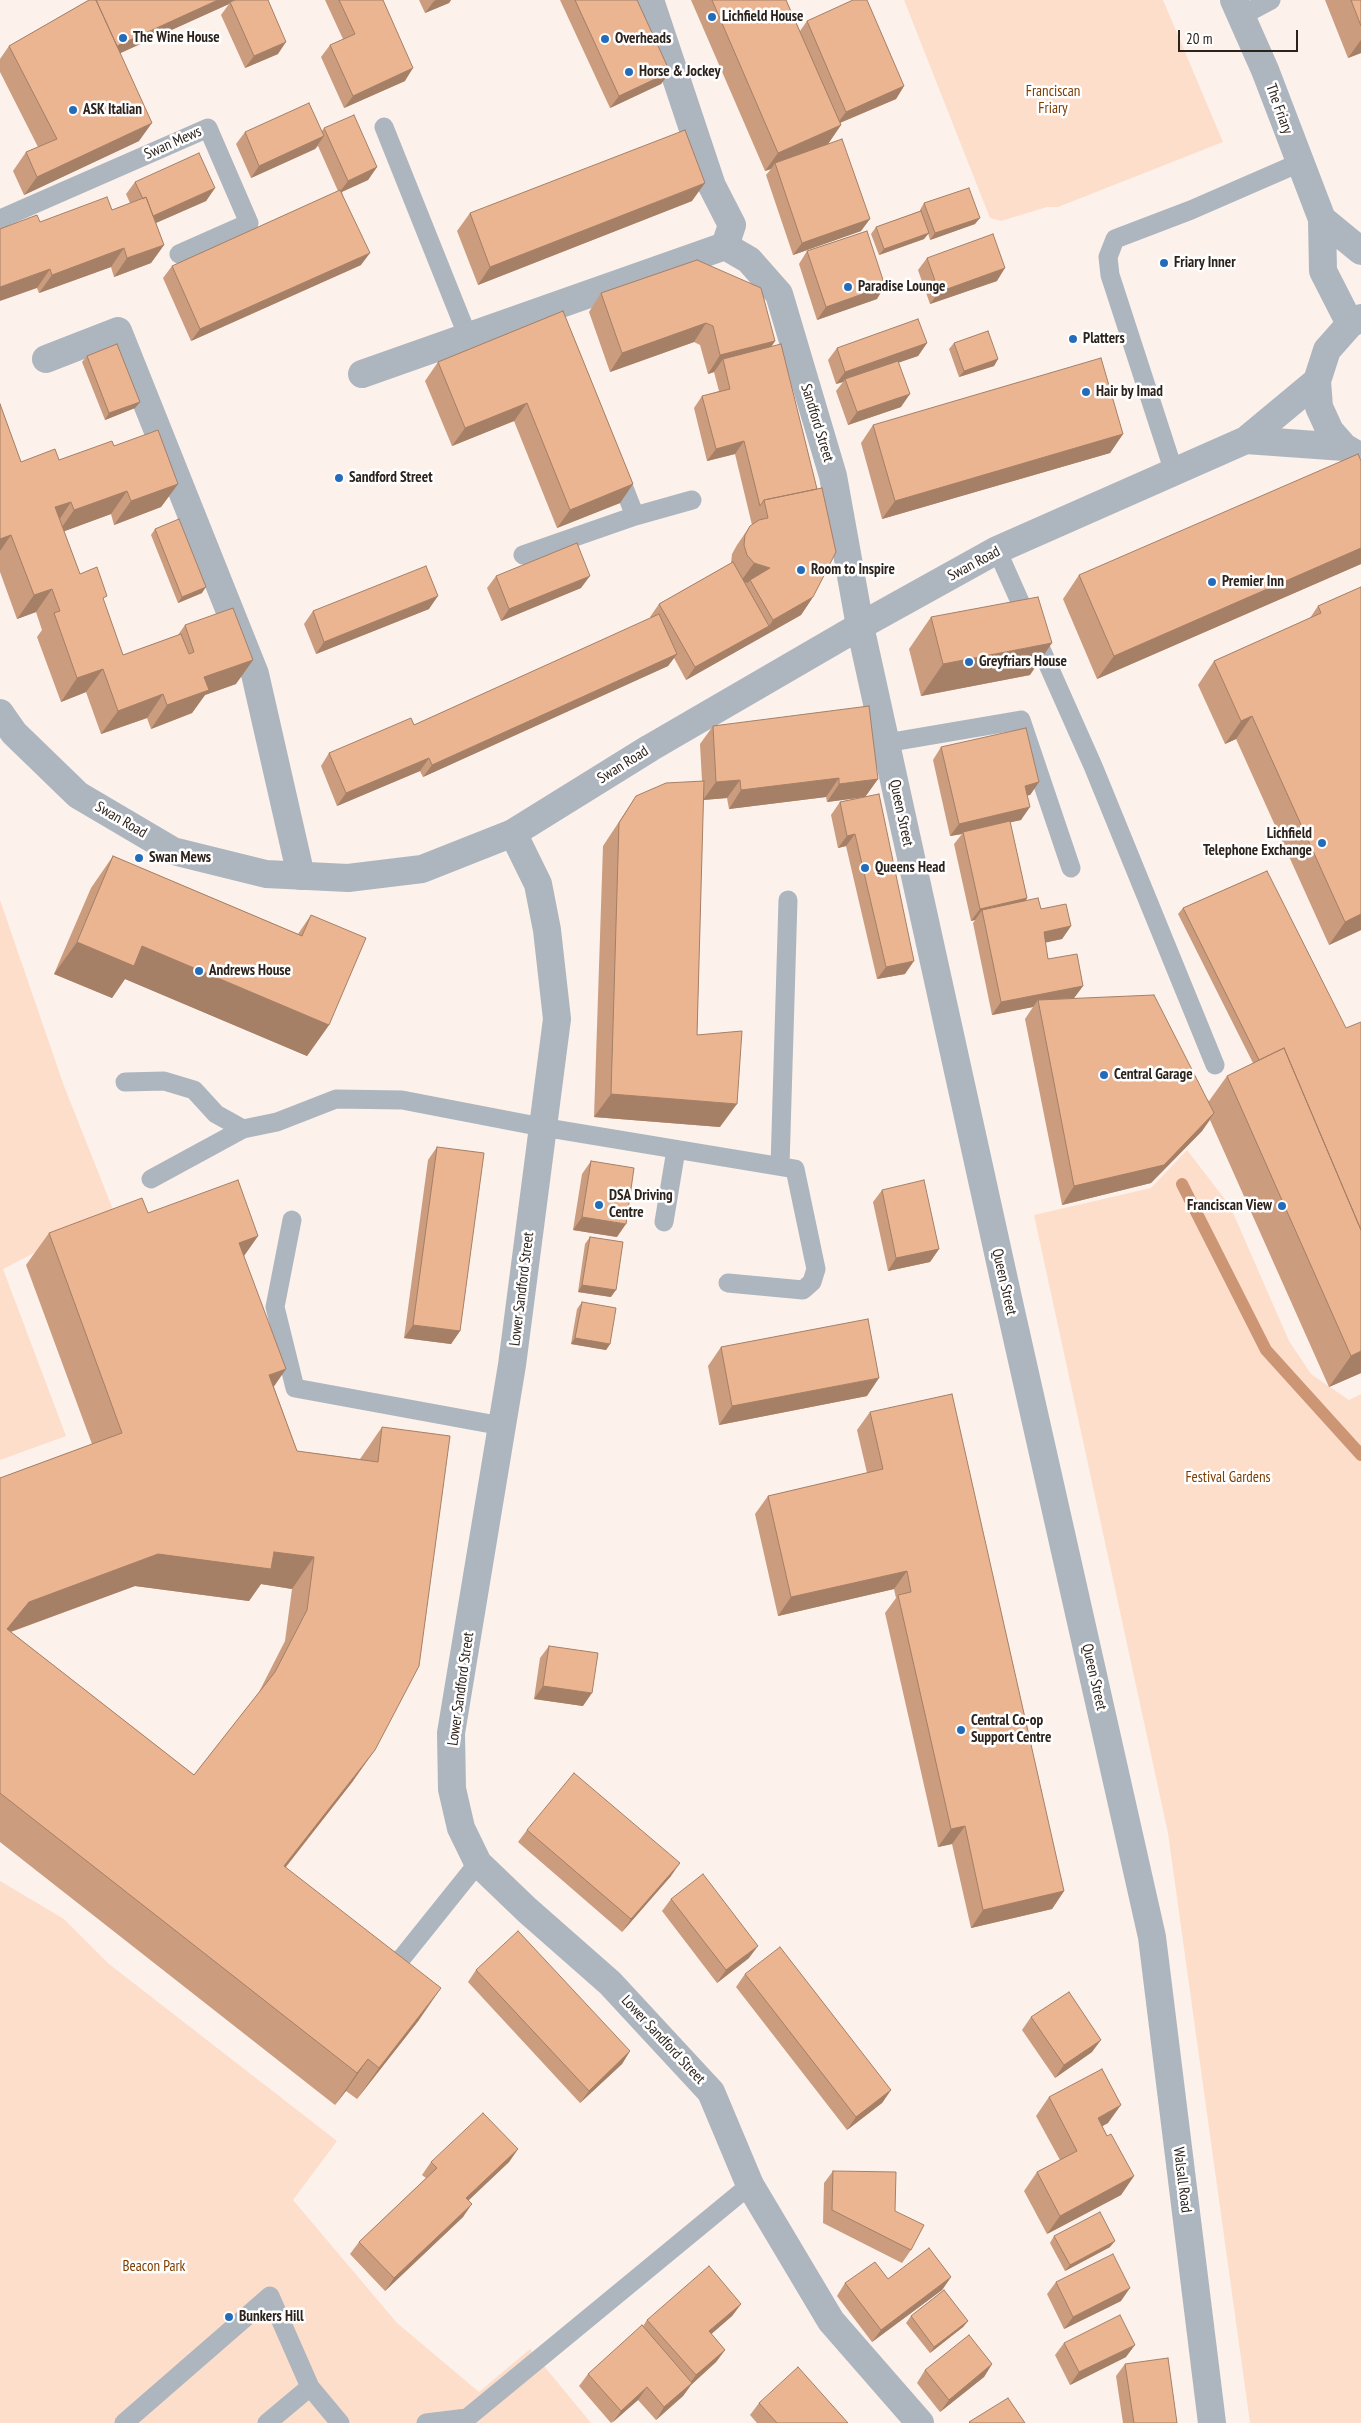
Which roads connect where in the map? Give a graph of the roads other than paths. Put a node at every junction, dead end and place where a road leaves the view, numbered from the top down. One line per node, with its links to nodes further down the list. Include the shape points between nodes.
1 (650, 0): 8 (street, via 712,186 732,225)
2 (1271, 0): 3 (lane)
3 (1237, 8): 5 (street, The Friary, via 1265,70)
4 (384, 127): 12 (lane)
5 (1299, 163): 7 (street, The Friary); 19 (lane, via 1115,239 1108,257 1110,275)
6 (0, 219): 10 (lane, Swan Mews, via 208,128 249,223)
7 (1322, 219): 9 (street, The Friary); 11 (street, The Friary, via 1323,271)
8 (725, 246): 12 (street, via 564,312); 24 (street, Sandford Street, via 749,260 779,294 833,476)
9 (1361, 251)
10 (179, 254)
11 (1355, 321): 15 (street, via 1327,350)
12 (468, 337): 14 (street)
13 (46, 359): 29 (street, via 118,331 256,674)
14 (362, 374)
15 (1317, 381): 16 (street, Swan Road); 18 (street, via 1319,407 1330,431)
16 (1246, 440): 18 (street, Swan Road); 19 (street, Swan Road)
17 (610, 451): 21 (lane)
18 (1353, 452)
19 (1174, 472): 22 (street, Swan Road)
20 (692, 500): 21 (lane)
21 (635, 516): 23 (lane)
22 (997, 550): 24 (street, Swan Road); 31 (lane, via 1093,766)
23 (524, 555)
24 (860, 626): 26 (street, Queen Street); 27 (street, Swan Road, via 650,748)
25 (0, 713): 29 (street, Swan Road, via 14,733 78,795 173,851 266,874)
26 (886, 743): 28 (lane, via 1021,720); 43 (street, Queen Street)
27 (513, 833): 29 (street, Swan Road, via 422,869 348,878); 34 (street, Lower Sandford Street, via 538,884 547,930 557,1019)
28 (1071, 868)
29 (301, 876)
30 (788, 900): 36 (lane)
31 (1215, 1066)
32 (125, 1082): 33 (lane, via 164,1081 194,1090 216,1114)
33 (243, 1128): 34 (lane, via 277,1122 336,1099 402,1100); 37 (lane)
34 (542, 1128): 35 (lane); 41 (street, Lower Sandford Street)
35 (676, 1150): 36 (lane); 39 (lane)
36 (780, 1166): 40 (lane, via 795,1169 816,1269 812,1282 803,1290)
37 (151, 1179)
38 (292, 1220): 41 (lane, via 275,1307 295,1388)
39 (664, 1222)
40 (728, 1283)
41 (502, 1426): 42 (street, Lower Sandford Street, via 451,1733 452,1789 461,1828)
42 (478, 1863): 44 (lane, via 401,1959 390,1962 380,1959); 45 (street, Lower Sandford Street, via 610,1983 711,2092)
43 (1152, 1937): 52 (street, Walsall Road)
44 (363, 1944)
45 (750, 2184): 50 (lane, via 467,2418); 51 (street, Lower Sandford Street, via 831,2321)
46 (310, 2387): 47 (lane, via 270,2296); 48 (lane); 49 (lane)
47 (124, 2423)
48 (267, 2423)
49 (340, 2423)
50 (426, 2423)
51 (920, 2423)
52 (1212, 2423)

